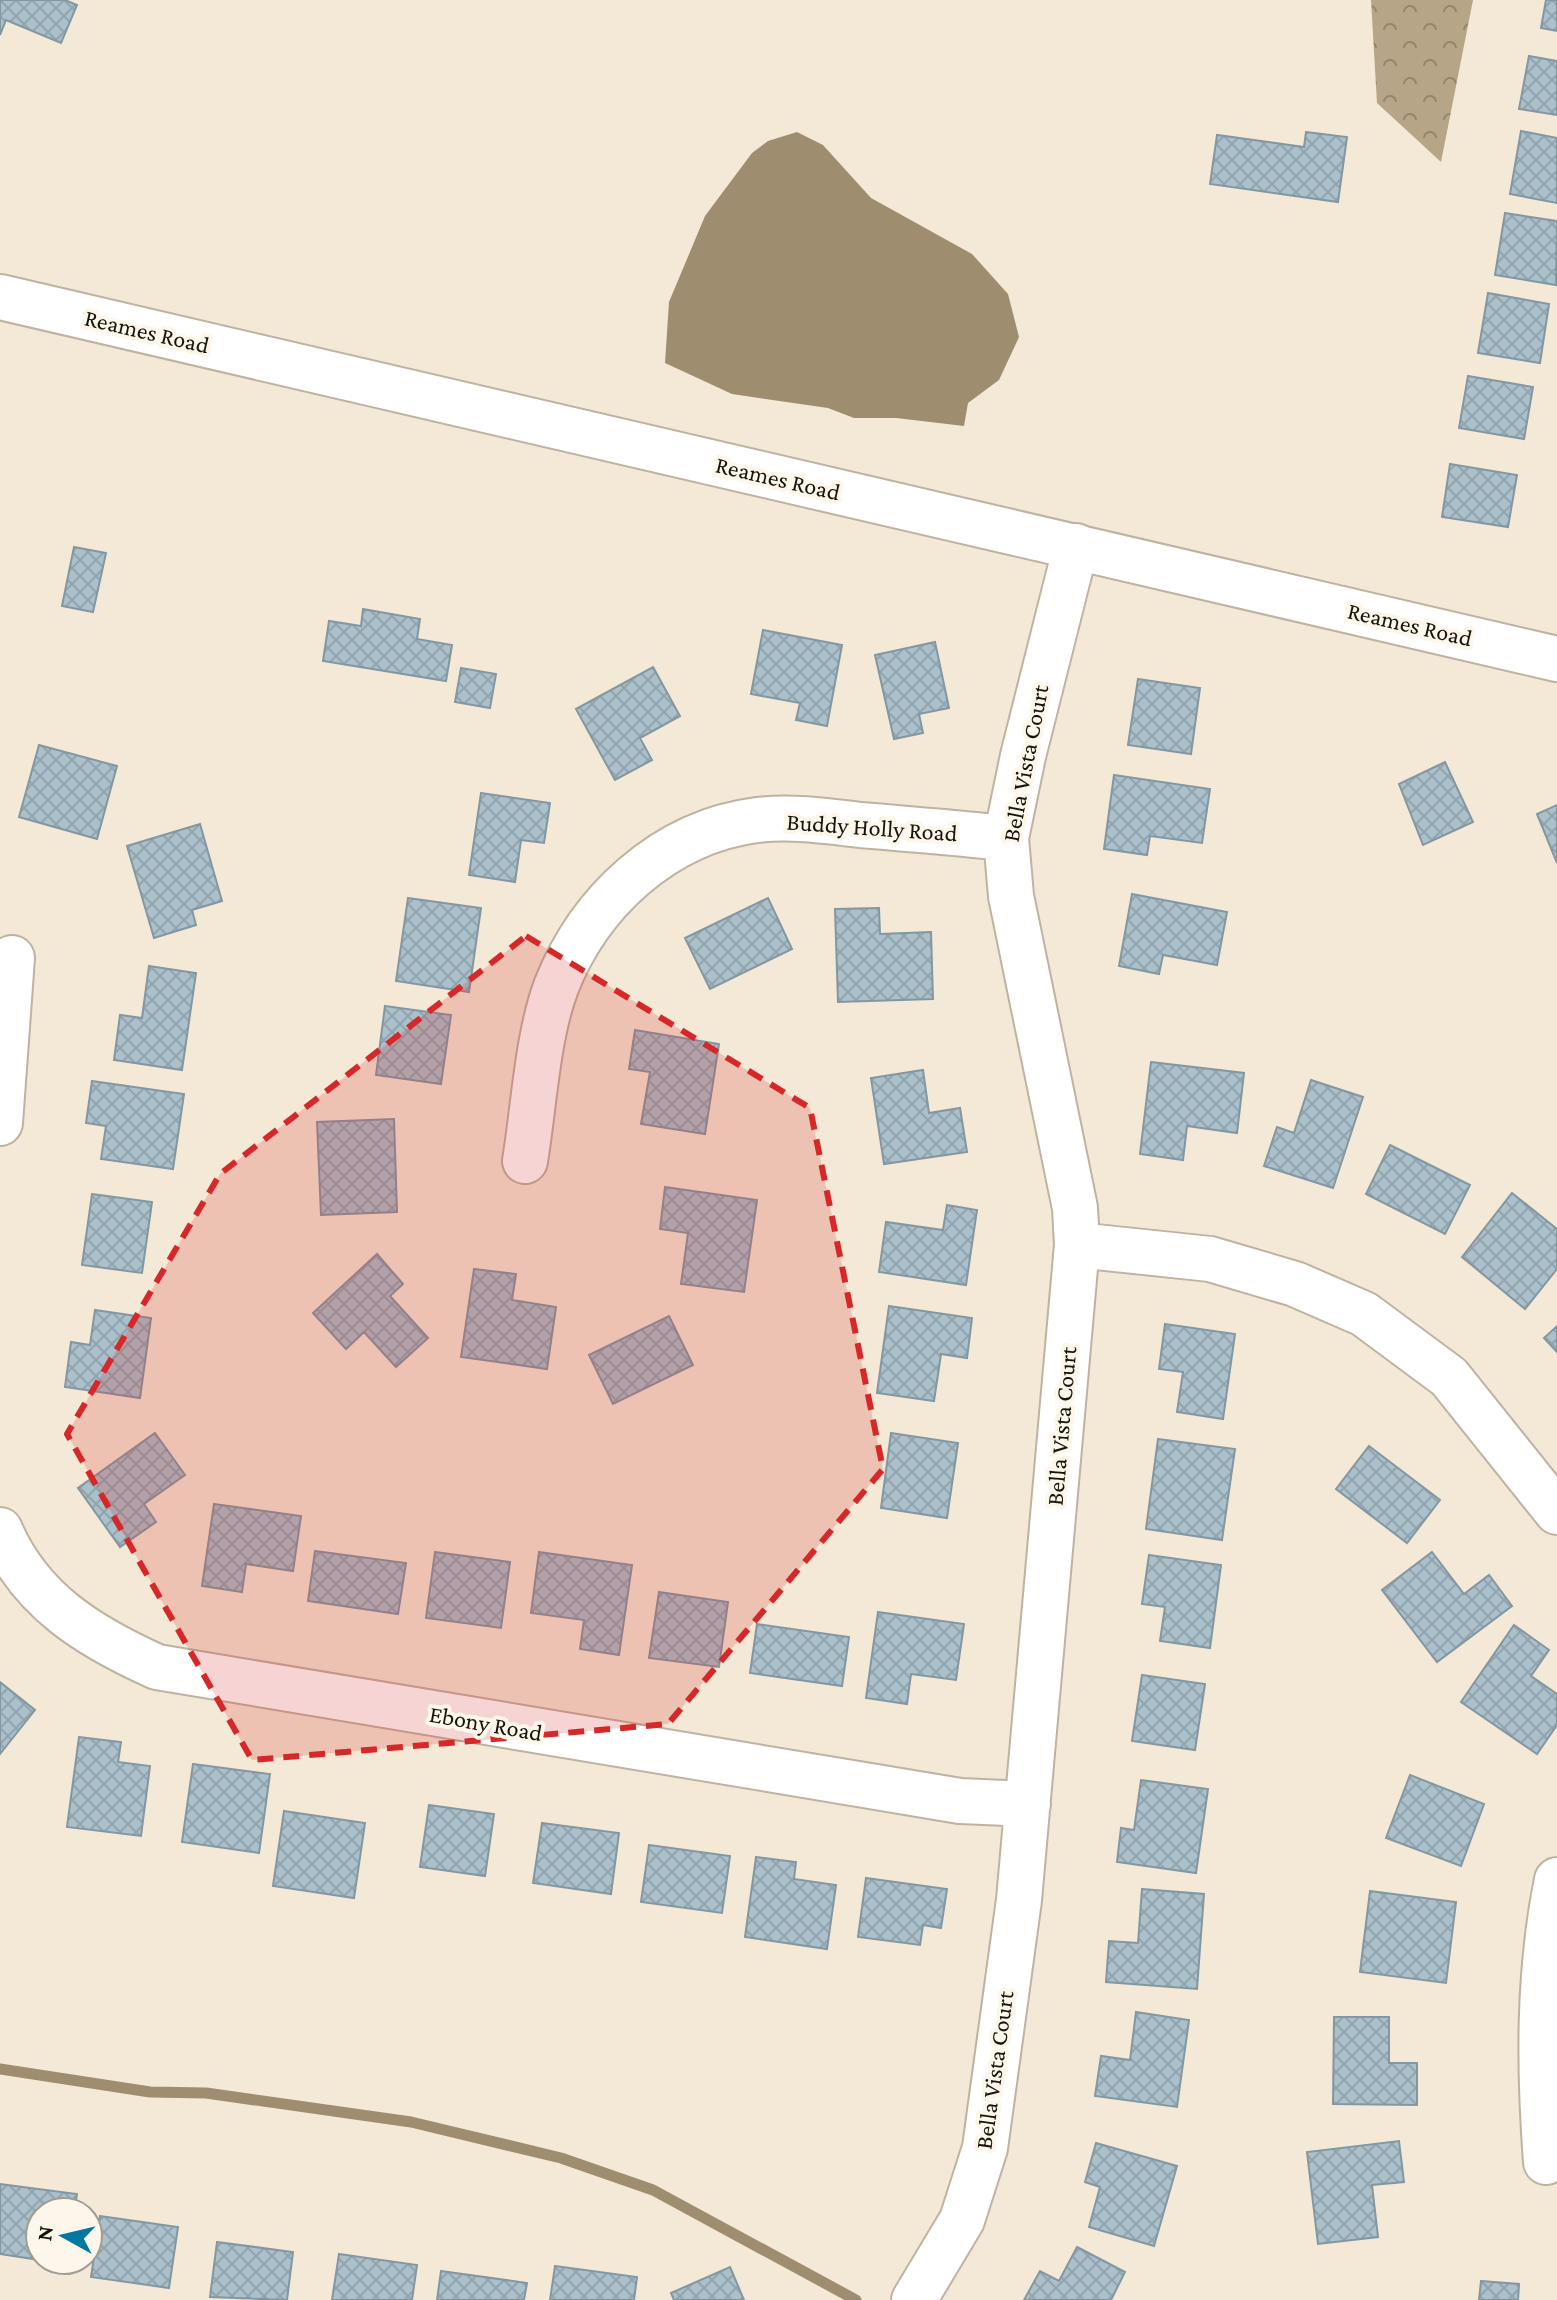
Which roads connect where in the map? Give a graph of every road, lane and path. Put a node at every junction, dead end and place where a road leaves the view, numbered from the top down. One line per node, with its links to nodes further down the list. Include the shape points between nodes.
1 (0, 297): 2 (street, Reames Road)
2 (1076, 546): 3 (street, Reames Road); 4 (street, Bella Vista Court)
3 (1557, 659)
4 (1006, 838): 7 (street, Buddy Holly Road, via 800,819 757,820 715,830 627,879 571,955 555,989); 8 (street, Bella Vista Court, via 1011,896 1075,1208)
5 (12, 958): 6 (street)
6 (0, 1123)
7 (525, 1161)
8 (1077, 1245): 9 (street, via 1210,1259 1295,1284 1364,1314 1449,1377); 11 (street, Bella Vista Court)
9 (1557, 1512)
10 (0, 1530): 11 (street, Ebony Road, via 26,1578 65,1618 157,1667 960,1801)
11 (1028, 1804): 14 (street, Bella Vista Court, via 985,2148 962,2220)
12 (1557, 1880): 13 (street, via 1542,2011)
13 (1546, 2162)
14 (914, 2300)

